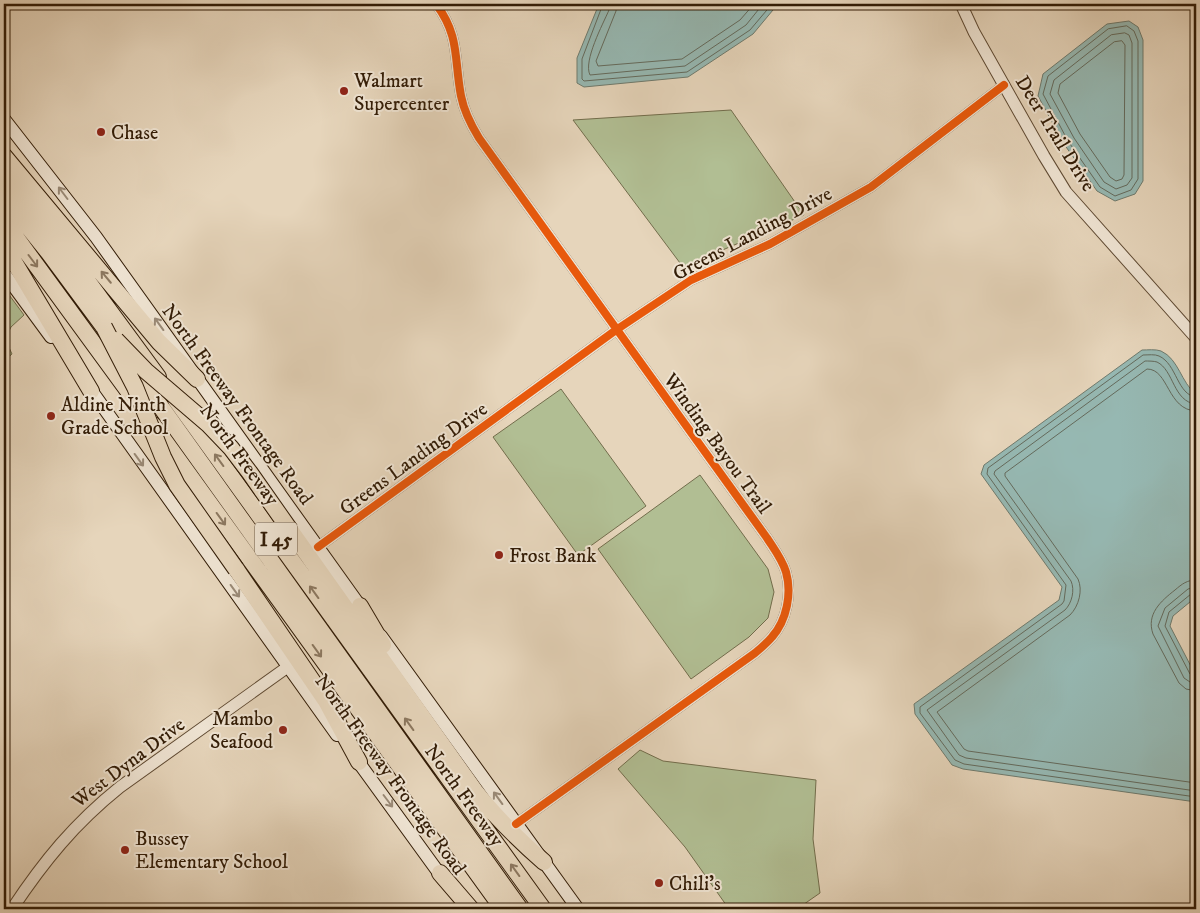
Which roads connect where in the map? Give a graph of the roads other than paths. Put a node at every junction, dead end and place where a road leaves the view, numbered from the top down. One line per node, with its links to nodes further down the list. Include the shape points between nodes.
1 (436, 4): 12 (street, Winding Bayou Trail, via 455,40 461,95 471,126)
2 (961, 4): 3 (street, Deer Trail Drive)
3 (1004, 85): 12 (street, Greens Landing Drive, via 872,187 770,244 691,280); 13 (street, Deer Trail Drive, via 1066,192)
4 (4, 119): 14 (main road, North Freeway Frontage Road, one-way to 4, via 96,237)
5 (4, 156): 14 (highway, one-way to 5, via 159,342)
6 (4, 172): 29 (highway, North Freeway / I 45, one-way to 6, via 122,326)
7 (4, 197): 11 (highway, North Freeway / I 45)
8 (4, 222): 27 (highway, North Freeway / I 45, one-way to 27)
9 (4, 245): 15 (highway)
10 (4, 273): 15 (main road, North Freeway Frontage Road)
11 (104, 327): 19 (highway, bridge, via 230,448); 20 (highway, bridge, via 135,387 177,485 326,701); 28 (highway, North Freeway / I 45, bridge)
12 (616, 330): 16 (street, Greens Landing Drive); 21 (street, Winding Bayou Trail, via 780,557 786,573 787,608 773,637 755,653)
13 (1196, 338)
14 (197, 379): 16 (main road, North Freeway Frontage Road)
15 (91, 391): 18 (main road, North Freeway Frontage Road, one-way to 18)
16 (318, 547): 17 (main road, North Freeway Frontage Road)
17 (360, 606): 19 (highway); 21 (main road, North Freeway Frontage Road, one-way to 17)
18 (289, 666): 20 (main road, North Freeway Frontage Road); 24 (street, West Dyna Drive, via 96,806 38,870)
19 (439, 740): 22 (highway, via 493,814)
20 (359, 762): 23 (main road, North Freeway Frontage Road, one-way to 23)
21 (516, 824): 22 (main road, North Freeway Frontage Road)
22 (544, 862): 30 (main road, North Freeway Frontage Road)
23 (440, 873): 25 (main road, North Freeway Frontage Road); 26 (highway)
24 (12, 909)
25 (466, 909)
26 (471, 909)
27 (503, 909)
28 (520, 909)
29 (543, 909)
30 (578, 909)

